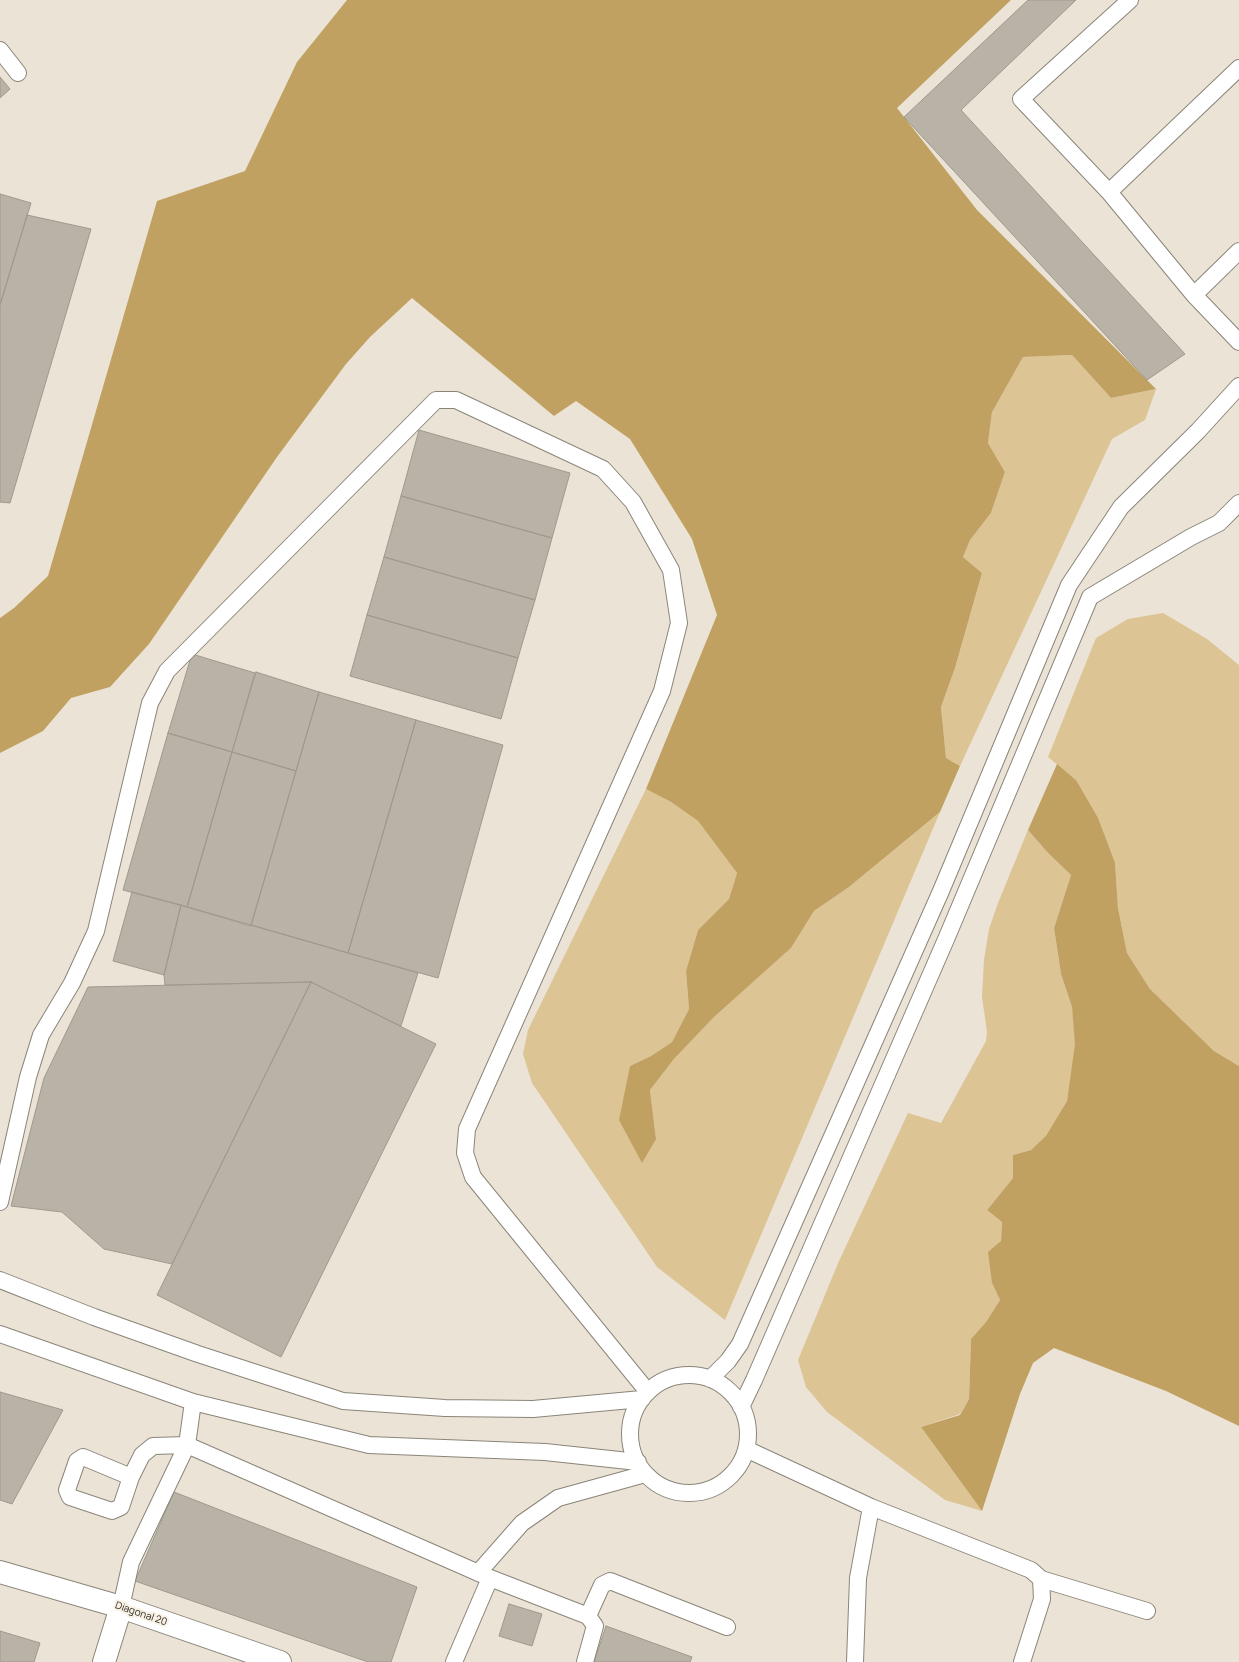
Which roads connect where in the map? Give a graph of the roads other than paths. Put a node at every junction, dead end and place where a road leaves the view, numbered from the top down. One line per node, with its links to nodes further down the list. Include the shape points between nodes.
1 (1130, 0): 5 (lane, via 1021,99)
2 (0, 50): 4 (lane)
3 (1239, 68): 5 (lane)
4 (18, 73)
5 (1109, 192): 7 (lane)
6 (1239, 251): 7 (lane)
7 (1194, 295): 8 (lane)
8 (1239, 342)
9 (1239, 386): 14 (lane, via 1121,507 1069,585 941,891 740,1344)
10 (1239, 503): 17 (lane, via 1219,523 1090,597 947,937)
11 (0, 1202): 15 (lane, via 30,1070 41,1034 72,983 96,931 150,703 167,671 436,400 456,400 603,469 633,502 671,570 679,623 662,691 466,1129 464,1153 473,1177)
12 (0, 1280): 15 (lane, via 198,1354 343,1401 445,1408 533,1409)
13 (0, 1334): 16 (lane)
14 (710, 1379): 15 (lane, via 696,1376 669,1379); 17 (lane, via 733,1395)
15 (645, 1396): 20 (lane, via 635,1411 630,1437 632,1450)
16 (193, 1402): 18 (lane); 20 (lane, via 369,1445 545,1452)
17 (741, 1407): 19 (lane, via 747,1427)
18 (187, 1445): 21 (lane, via 153,1446 142,1455); 24 (lane); 26 (lane, via 131,1562)
19 (746, 1449): 20 (lane, via 726,1481 703,1492 690,1493 666,1489 654,1482); 22 (lane)
20 (641, 1468): 24 (lane, via 558,1498 522,1523)
21 (131, 1477)
22 (871, 1506): 25 (lane, via 1031,1570); 34 (lane, via 858,1578)
23 (0, 1572): 26 (street, Diagonal 20)
24 (484, 1576): 28 (lane); 32 (lane)
25 (1041, 1579): 27 (lane); 35 (lane, via 1042,1599)
26 (120, 1607): 30 (street); 31 (street, Diagonal 20)
27 (1147, 1611)
28 (588, 1616): 29 (lane, via 602,1585 610,1582); 33 (lane, via 595,1626)
29 (727, 1627)
30 (104, 1662)
31 (280, 1662)
32 (454, 1662)
33 (585, 1662)
34 (855, 1662)
35 (1022, 1662)

